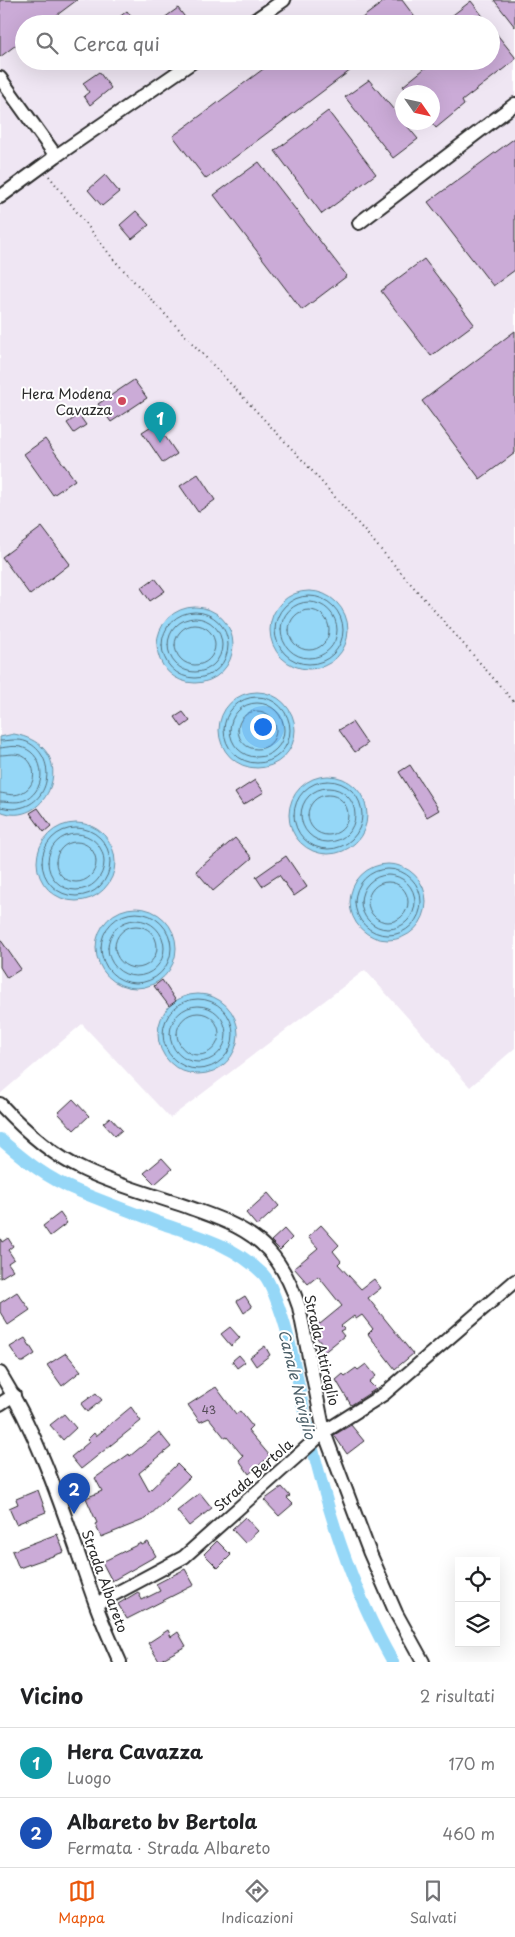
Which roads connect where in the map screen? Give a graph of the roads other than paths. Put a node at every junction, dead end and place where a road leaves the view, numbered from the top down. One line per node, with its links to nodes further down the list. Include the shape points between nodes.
1 (284, 0): 2 (street)
2 (262, 15)
3 (181, 70): 6 (street)
4 (0, 78): 6 (street)
5 (515, 104): 8 (street)
6 (56, 156): 7 (street)
7 (0, 197)
8 (359, 223)
9 (0, 1104): 14 (street, Strada Attiraglio, via 37,1140 84,1170 220,1219 251,1235 268,1250 285,1272 299,1307)
10 (515, 1281): 14 (street, Strada Bertola, via 384,1394)
11 (0, 1373): 12 (street, Strada Albareto)
12 (14, 1395): 13 (street); 15 (street, Strada Albareto, via 53,1482)
13 (0, 1404)
14 (324, 1432): 15 (street, Strada Bertola, via 184,1557); 17 (street, Strada Attiraglio, via 369,1551 396,1613)
15 (96, 1604): 16 (street, Strada Albareto)
16 (120, 1662)
17 (423, 1662)

